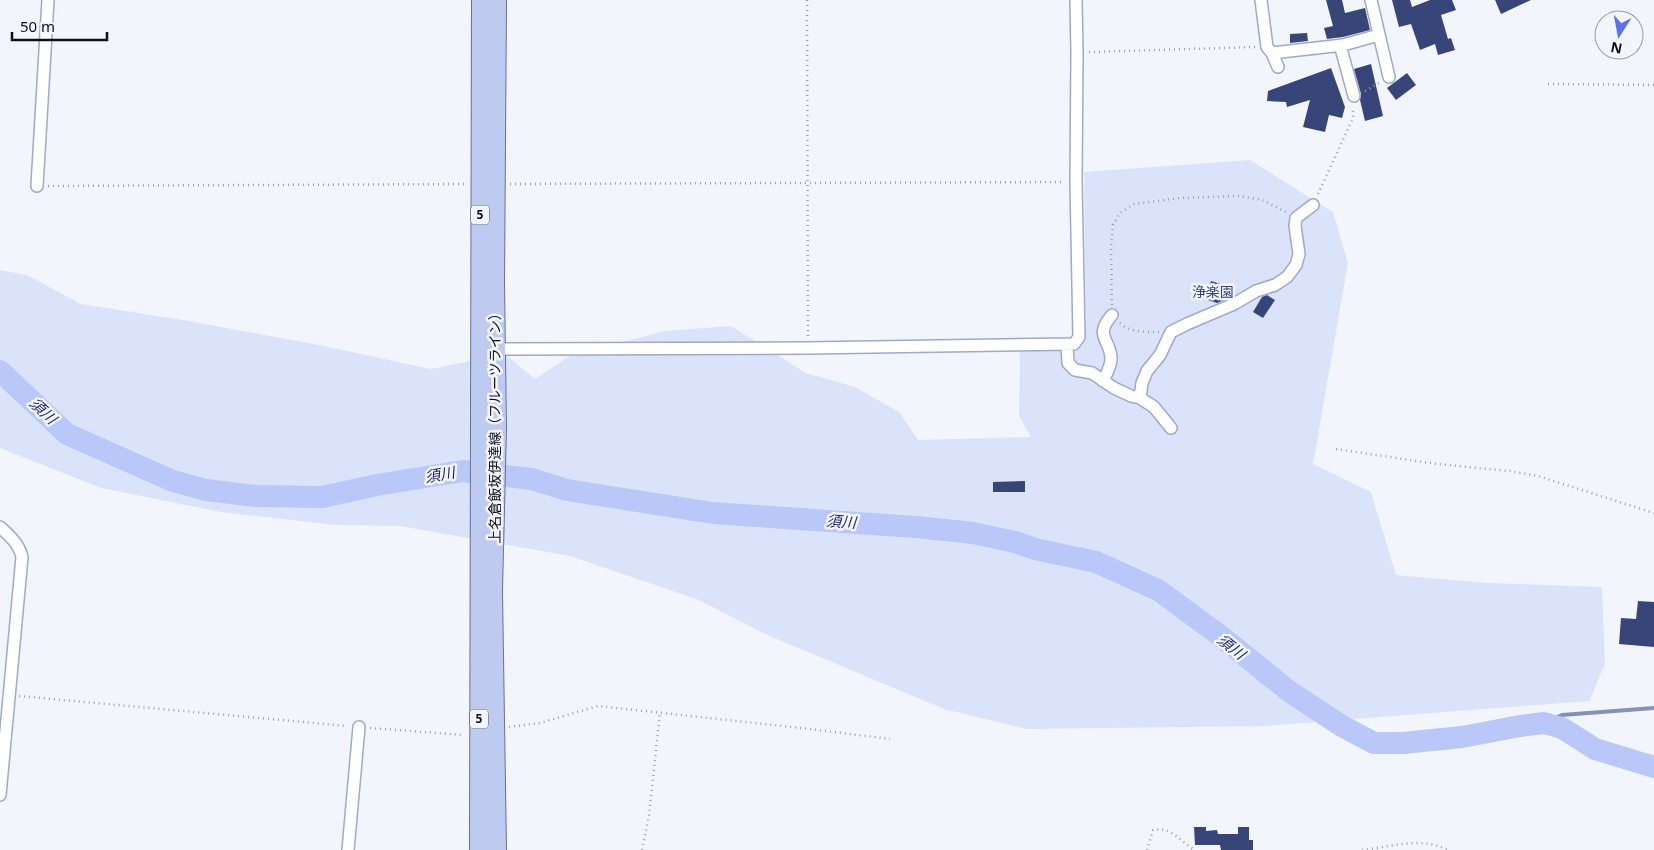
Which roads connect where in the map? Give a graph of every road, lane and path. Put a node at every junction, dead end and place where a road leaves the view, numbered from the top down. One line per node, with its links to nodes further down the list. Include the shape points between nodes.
1 (48, 0): 20 (street)
2 (481, 0): 19 (main road, 上名倉飯坂伊達線（フルーツライン） / 5)
3 (497, 0): 19 (main road, 上名倉飯坂伊達線（フルーツライン） / 5)
4 (807, 0): 18 (path)
5 (1076, 0): 11 (street)
6 (1261, 0): 10 (street)
7 (1371, 0): 8 (street)
8 (1379, 35): 9 (street); 13 (street)
9 (1340, 45): 10 (street); 16 (street)
10 (1270, 50): 11 (path); 12 (street)
11 (1077, 52): 17 (street)
12 (1278, 67)
13 (1389, 77): 16 (path)
14 (1548, 84): 15 (path)
15 (1654, 86)
16 (1354, 96): 21 (path, via 1353,118)
17 (1076, 182): 18 (path); 25 (street, via 1079,337 1074,344)
18 (807, 183): 19 (path); 26 (path)
19 (488, 184): 20 (path); 27 (main road, 上名倉飯坂伊達線（フルーツライン） / 5); 31 (main road, 上名倉飯坂伊達線（フルーツライン） / 5)
20 (37, 186)
21 (1312, 205): 22 (street)
22 (1296, 218): 23 (path, via 1262,200 1240,196 1179,198 1134,204 1120,212 1113,225); 24 (street, via 1299,254 1287,277)
23 (1112, 315): 24 (path, via 1124,326 1142,332); 28 (street, via 1104,332 1111,358)
24 (1171, 332): 29 (street, via 1160,355 1147,371)
25 (1067, 344): 26 (street); 28 (street, via 1068,363 1075,370 1092,373)
26 (808, 348): 27 (street)
27 (496, 349): 31 (main road, 上名倉飯坂伊達線（フルーツライン） / 5)
28 (1103, 381): 29 (street)
29 (1140, 398): 30 (street, via 1154,407)
30 (1170, 428)
31 (488, 429): 35 (main road, 上名倉飯坂伊達線（フルーツライン） / 5)
32 (1336, 449): 33 (path, via 1538,476)
33 (1654, 513)
34 (0, 527): 36 (street, via 12,538 22,557)
35 (486, 590): 39 (main road, 上名倉飯坂伊達線（フルーツライン） / 5); 40 (main road, 上名倉飯坂伊達線（フルーツライン） / 5)
36 (9, 695): 38 (path); 42 (street)
37 (660, 712): 39 (path, via 598,706 540,722); 41 (path); 46 (path, via 650,808)
38 (359, 727): 40 (path); 43 (street)
39 (495, 728): 45 (main road, 上名倉飯坂伊達線（フルーツライン） / 5)
40 (479, 736): 44 (main road, 上名倉飯坂伊達線（フルーツライン） / 5)
41 (890, 739)
42 (0, 795)
43 (348, 850)
44 (480, 850)
45 (497, 850)
46 (642, 850)
47 (1147, 850): 48 (path, via 1151,833 1160,829 1168,830)
48 (1196, 850)
49 (1362, 850): 50 (path, via 1421,842)
50 (1448, 850)

